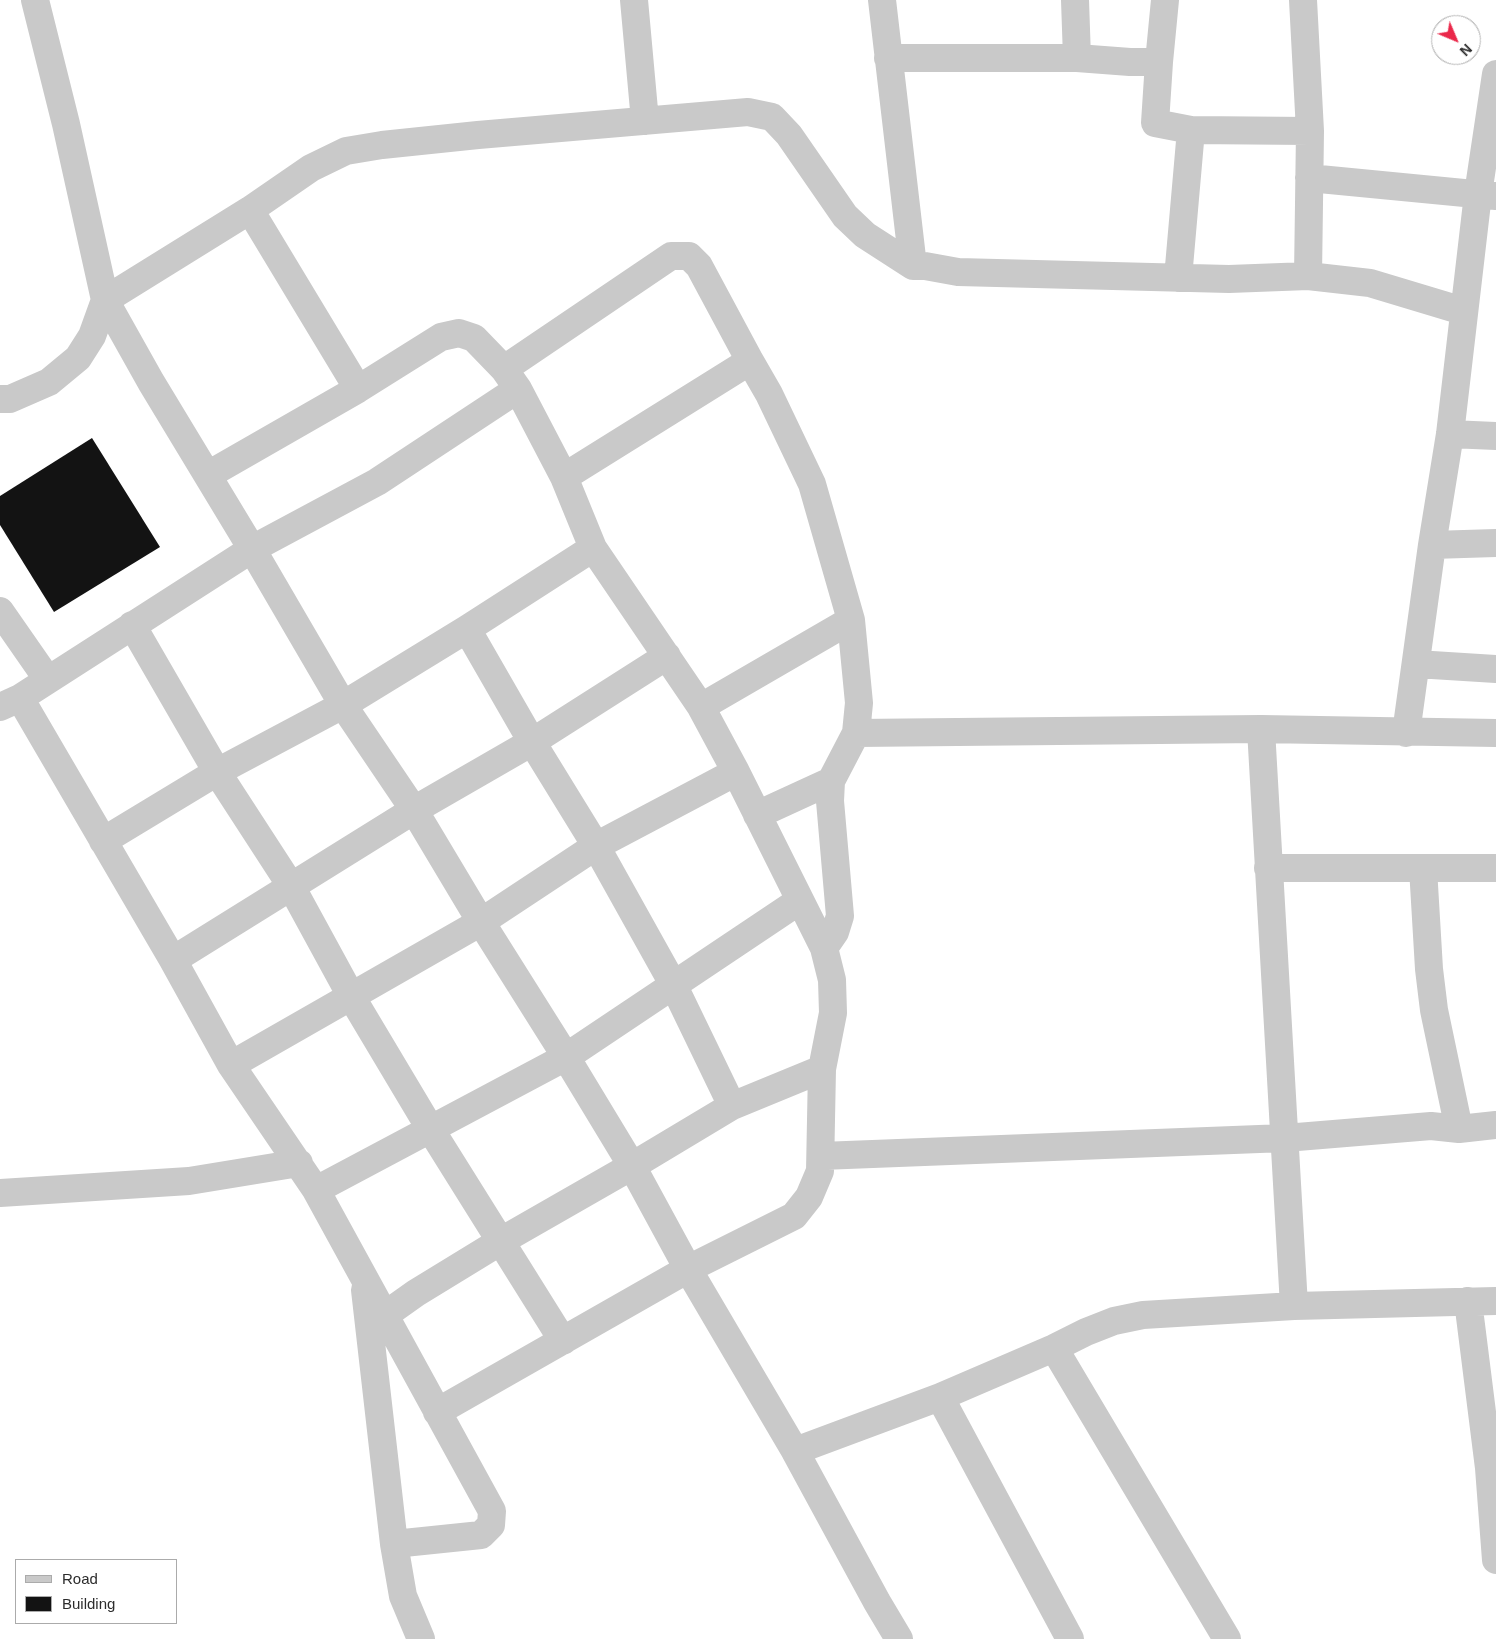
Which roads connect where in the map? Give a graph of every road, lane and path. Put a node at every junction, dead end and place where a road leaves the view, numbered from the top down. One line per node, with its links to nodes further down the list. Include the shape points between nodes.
1 (36, 0): 20 (street)
2 (634, 0): 11 (street)
3 (882, 0): 7 (street)
4 (1075, 0): 8 (street)
5 (1165, 0): 9 (street)
6 (1303, 0): 13 (street)
7 (888, 58): 8 (street); 17 (street)
8 (1077, 58): 9 (street)
9 (1159, 62): 12 (street, via 1155,123)
10 (1496, 74): 15 (street)
11 (645, 121): 16 (street, via 346,150 311,168); 17 (street, via 748,112 772,117 789,135 845,216 865,235)
12 (1191, 130): 13 (street); 19 (street)
13 (1310, 132): 14 (street)
14 (1309, 178): 15 (street); 18 (street)
15 (1487, 195): 21 (street)
16 (250, 210): 20 (street); 24 (street)
17 (913, 266): 19 (street, via 958,272)
18 (1308, 276): 19 (street); 21 (street, via 1370,283)
19 (1178, 278)
20 (105, 300): 25 (street, via 92,336 78,358 49,382 10,399); 28 (street)
21 (1463, 311): 26 (street)
22 (750, 360): 23 (street, via 699,266 689,256 672,256); 29 (street); 35 (street, via 812,484)
23 (511, 379): 24 (street, via 474,338 459,333 441,338); 29 (street); 33 (street, via 376,482)
24 (358, 389): 28 (street)
25 (0, 398)
26 (1450, 434): 27 (street); 31 (street)
27 (1496, 436)
28 (208, 475): 33 (street)
29 (564, 477): 32 (street)
30 (1496, 543): 31 (street)
31 (1432, 545): 39 (street)
32 (593, 548): 37 (street); 38 (street)
33 (252, 549): 36 (street); 43 (street)
34 (0, 611): 41 (street)
35 (851, 620): 44 (street); 46 (street, via 858,703)
36 (132, 625): 41 (street); 50 (street)
37 (467, 629): 43 (street); 49 (street)
38 (667, 656): 44 (street); 49 (street)
39 (1416, 664): 40 (street); 47 (street)
40 (1496, 669)
41 (48, 680): 42 (street)
42 (10, 703): 55 (street)
43 (343, 705): 50 (street); 53 (street)
44 (701, 707): 51 (street)
45 (1262, 730): 46 (street); 47 (street); 57 (street)
46 (856, 733): 52 (street)
47 (1406, 733): 48 (street)
48 (1496, 733)
49 (532, 742): 53 (street); 56 (street)
50 (217, 772): 55 (street); 60 (street)
51 (736, 772): 54 (street); 56 (street)
52 (832, 781): 54 (street); 63 (street, via 830,801 840,916 835,932)
53 (414, 810): 60 (street); 62 (street)
54 (757, 815): 61 (street)
55 (103, 841): 64 (street)
56 (596, 846): 62 (street); 65 (street)
57 (1268, 868): 58 (street); 74 (street)
58 (1423, 868): 59 (street); 72 (street, via 1434,1010)
59 (1496, 868)
60 (291, 886): 64 (street); 66 (street)
61 (799, 901): 63 (street); 65 (street)
62 (481, 922): 66 (street); 67 (street)
63 (824, 948): 69 (street, via 832,980 832,1013)
64 (173, 960): 68 (street)
65 (673, 984): 67 (street); 70 (street)
66 (350, 996): 68 (street); 73 (street)
67 (566, 1057): 73 (street); 77 (street)
68 (231, 1065): 76 (street)
69 (822, 1069): 70 (street); 75 (street)
70 (732, 1106): 77 (street)
71 (1496, 1125): 72 (street)
72 (1459, 1129): 74 (street, via 1431,1126)
73 (431, 1130): 78 (street); 80 (street)
74 (1285, 1138): 75 (street); 85 (street)
75 (821, 1156): 81 (street, via 820,1171 809,1197 794,1216)
76 (299, 1163): 78 (street); 79 (street, via 189,1181)
77 (632, 1166): 80 (street); 81 (street)
78 (316, 1190): 82 (street)
79 (0, 1193)
80 (501, 1241): 86 (street); 87 (street)
81 (688, 1269): 87 (street); 91 (street)
82 (364, 1279): 86 (street); 93 (street)
83 (1468, 1301): 84 (street); 85 (street); 92 (street)
84 (1496, 1301)
85 (1294, 1306): 88 (street, via 1143,1314 1086,1332)
86 (385, 1315): 90 (street)
87 (562, 1341): 90 (street)
88 (1054, 1348): 89 (street); 98 (street)
89 (940, 1397): 91 (street); 97 (street)
90 (437, 1412): 93 (street, via 492,1511 491,1525 481,1536)
91 (795, 1451): 96 (street)
92 (1494, 1499): 94 (street)
93 (394, 1544): 95 (street, via 403,1596)
94 (1496, 1560)
95 (421, 1639)
96 (899, 1639)
97 (1070, 1639)
98 (1227, 1639)

